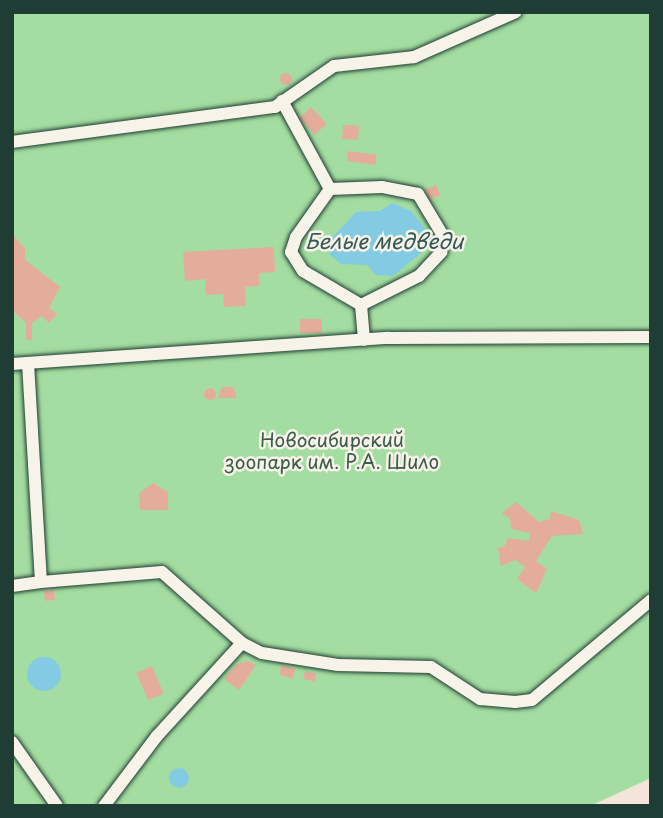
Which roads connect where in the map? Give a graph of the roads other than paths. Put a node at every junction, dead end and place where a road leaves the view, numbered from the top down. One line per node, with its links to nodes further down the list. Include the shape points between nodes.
1 (516, 12): 2 (street, via 414,57 334,66)
2 (282, 102): 3 (street, via 275,107); 4 (street)
3 (12, 142)
4 (330, 190): 5 (street, via 311,213 291,252 303,271); 5 (street, via 382,187 418,194 442,233 441,252 419,276)
5 (361, 305): 7 (street)
6 (651, 337): 7 (street)
7 (363, 340): 8 (street)
8 (28, 363): 9 (street); 10 (street)
9 (12, 364)
10 (41, 582): 11 (street); 13 (street, via 162,572)
11 (12, 586)
12 (651, 600): 13 (street, via 532,700 515,702 480,699 431,667 338,665 281,657)
13 (242, 643): 16 (street, via 157,736)
14 (12, 742): 15 (street)
15 (57, 806)
16 (104, 806)

